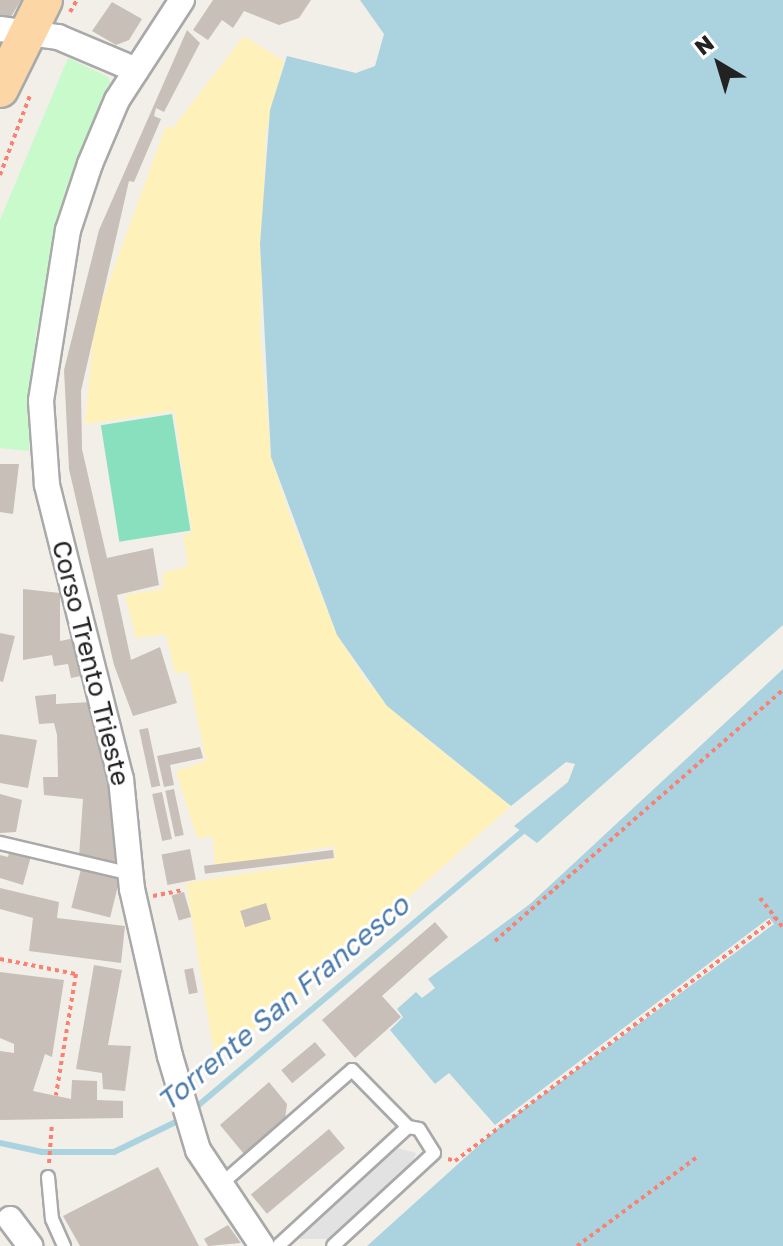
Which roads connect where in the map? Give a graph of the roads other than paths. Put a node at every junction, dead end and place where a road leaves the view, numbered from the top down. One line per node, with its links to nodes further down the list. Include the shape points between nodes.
1 (44, 0): 3 (main road)
2 (182, 0): 4 (street, Corso Trento Trieste)
3 (11, 31): 4 (street, via 58,37); 5 (main road)
4 (136, 70): 7 (street, Corso Trento Trieste, via 100,138 68,230 41,401 47,485 121,779)
5 (17, 87)
6 (0, 843): 7 (lane)
7 (131, 874): 10 (street, Corso Trento Trieste, via 170,1056 198,1150)
8 (408, 1127): 10 (lane, via 352,1070); 12 (lane); 18 (lane, via 419,1129 434,1153)
9 (48, 1177): 14 (lane, via 52,1219)
10 (225, 1181): 15 (street, Corso Trento Trieste)
11 (10, 1219): 13 (street)
12 (279, 1245): 16 (lane); 17 (lane)
13 (30, 1246)
14 (64, 1246)
15 (262, 1246)
16 (269, 1246)
17 (285, 1246)
18 (333, 1246)

